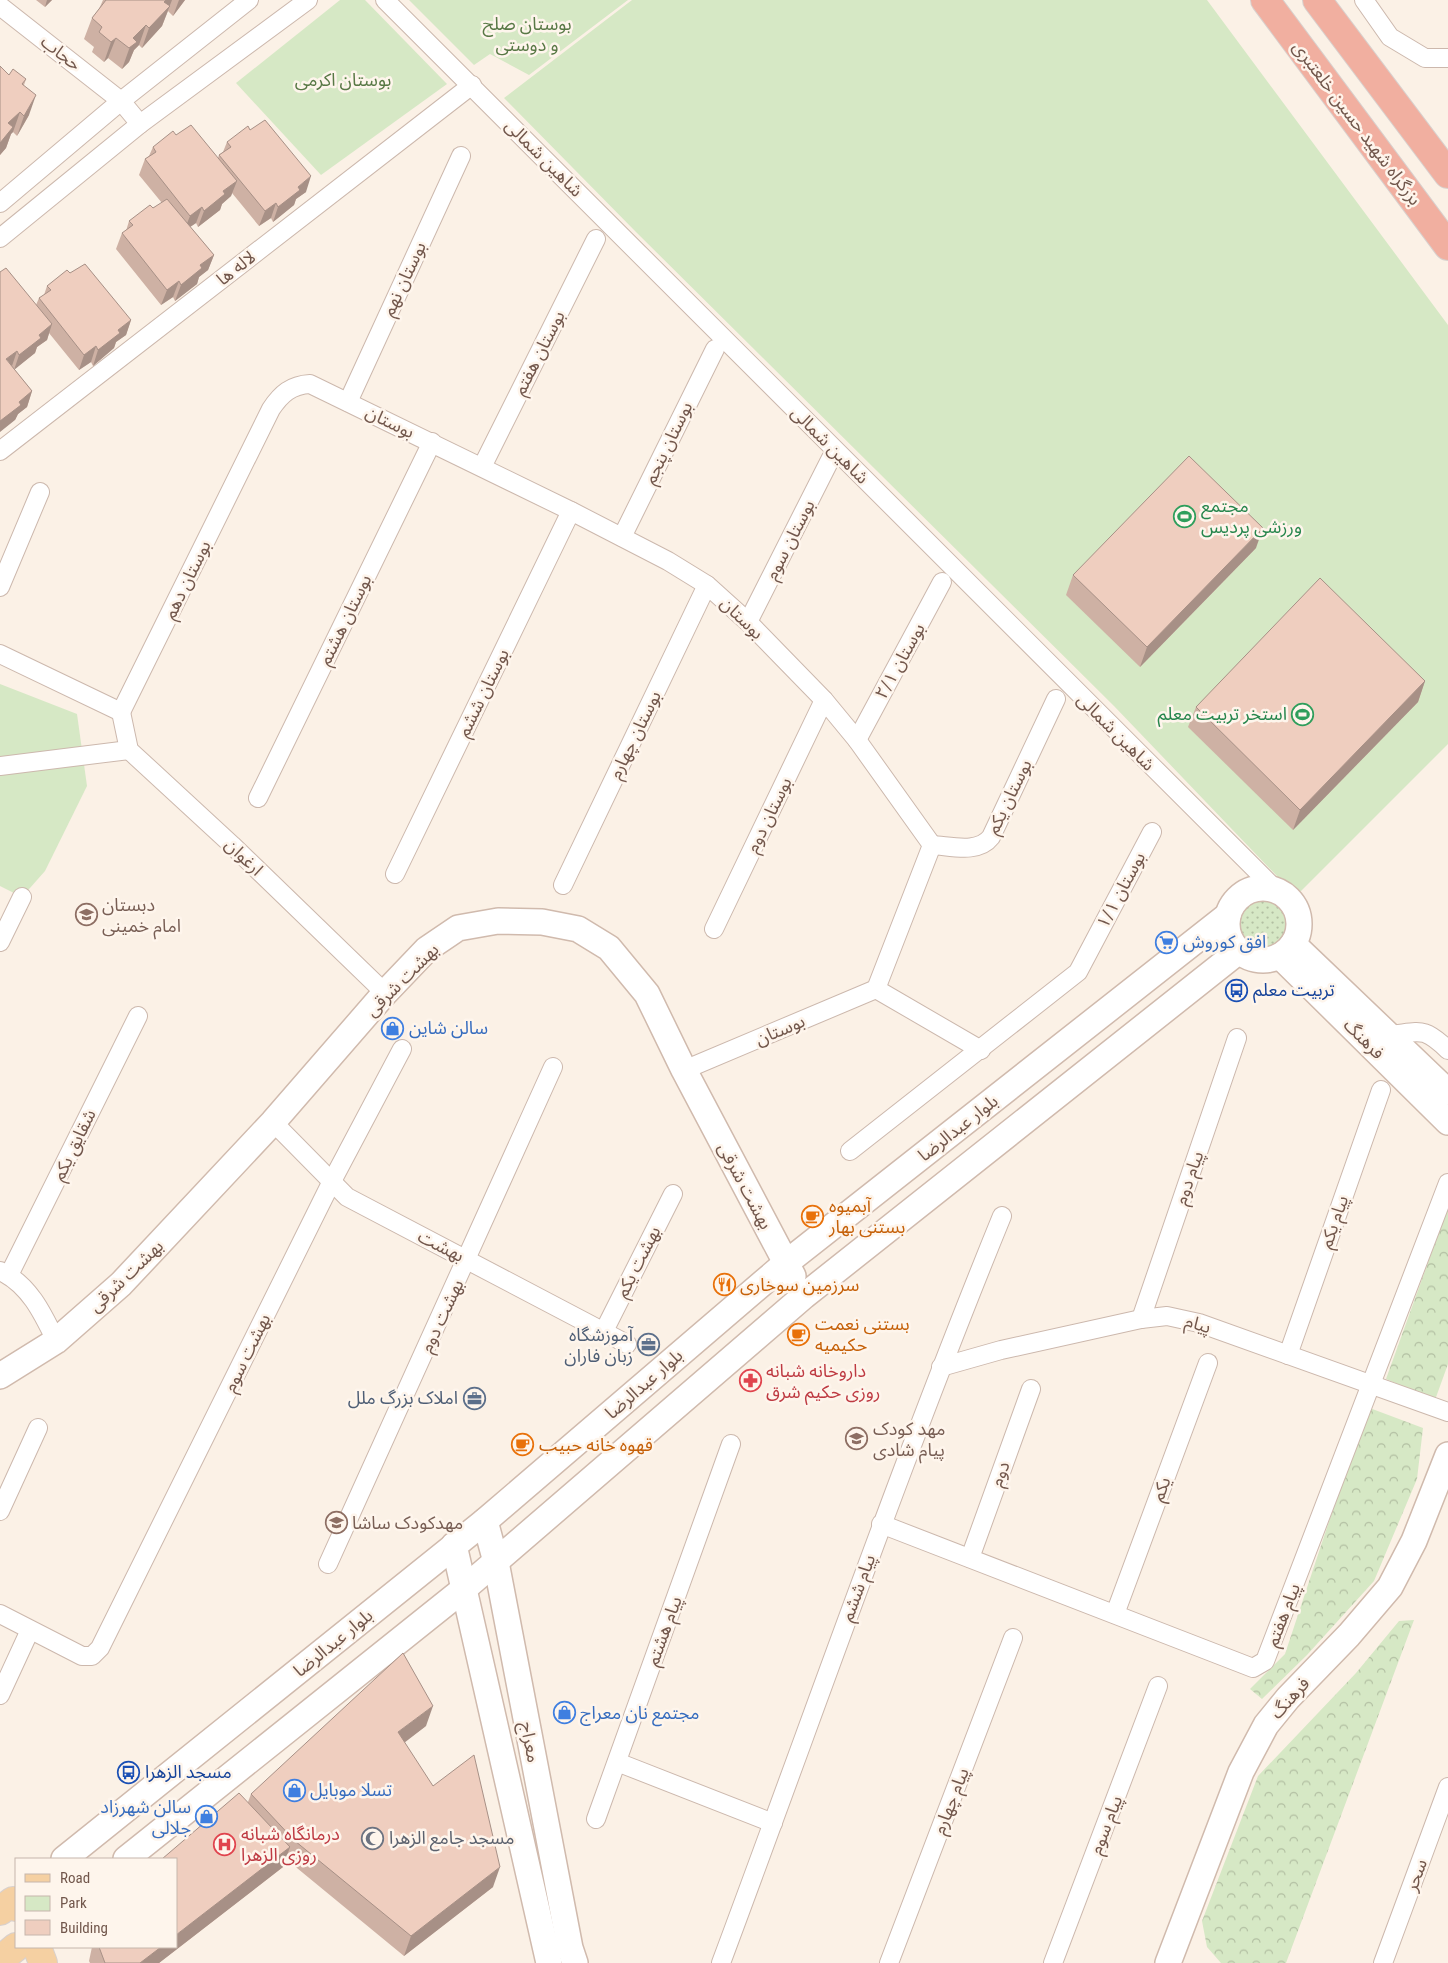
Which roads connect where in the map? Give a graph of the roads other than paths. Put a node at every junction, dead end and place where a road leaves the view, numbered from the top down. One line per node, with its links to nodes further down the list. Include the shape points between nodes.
1 (249, 0): 10 (street)
2 (308, 0): 11 (street)
3 (385, 0): 9 (street, شاهین شمالی)
4 (1265, 0): 17 (highway, بزرگراه شهید حسین خلعتبری)
5 (1317, 0): 13 (highway)
6 (1364, 0): 8 (street, via 1390,37 1424,58)
7 (0, 6): 10 (street, حجاب)
8 (1448, 58)
9 (472, 85): 21 (street, لاله ها); 43 (street, شاهین شمالی)
10 (121, 101): 11 (street, حجاب); 14 (street)
11 (140, 124): 15 (street)
12 (461, 156): 19 (street, بوستان نهم)
13 (1448, 174)
14 (0, 204)
15 (0, 238)
16 (596, 239): 23 (street, بوستان هفتم)
17 (1448, 246)
18 (715, 350): 26 (street, بوستان پنجم)
19 (348, 402): 20 (street, بوستان); 34 (street, بوستان دهم, via 310,384 298,385 278,398)
20 (432, 442): 23 (street, بوستان); 38 (street, بوستان هشتم)
21 (0, 451)
22 (831, 458): 30 (street, بوستان سوم)
23 (482, 467): 25 (street, بوستان)
24 (40, 492): 29 (street)
25 (571, 511): 26 (street, بوستان); 41 (street, بوستان ششم)
26 (622, 537): 28 (street, بوستان)
27 (942, 582): 35 (street, بوستان ۲/۱)
28 (707, 585): 30 (street, بوستان); 42 (street, بوستان چهارم)
29 (0, 587)
30 (748, 622): 33 (street, بوستان)
31 (0, 654): 34 (street)
32 (1056, 699): 40 (street, بوستان یکم, via 991,838 977,848)
33 (824, 700): 35 (street, بوستان); 46 (street, بوستان دوم)
34 (121, 712): 36 (street)
35 (857, 740): 40 (street, بوستان)
36 (129, 750): 37 (street); 51 (street, ارغوان)
37 (0, 766)
38 (258, 798)
39 (1152, 832): 56 (street, بوستان ۱/۱, via 1078,972)
40 (932, 845): 50 (street)
41 (395, 874)
42 (563, 885)
43 (1275, 889): 45 (main road, via 1263,887 1246,892); 48 (main road, via 1289,899 1298,915 1298,934)
44 (22, 897): 47 (street)
45 (1228, 914): 49 (main road, via 1228,934); 70 (main road, بلوار عبدالرضا)
46 (714, 929)
47 (0, 942)
48 (1286, 950): 49 (main road, via 1270,959 1259,960); 53 (main road, فرهنگ); 63 (main road, فرهنگ)
49 (1239, 951): 72 (main road, بلوار عبدالرضا)
50 (876, 989): 56 (street); 59 (street, بوستان)
51 (385, 993): 59 (main road, بهشت شرقی, via 426,949 458,928 498,921 542,922 578,929 609,948 648,994); 62 (main road, بهشت شرقی)
52 (138, 1016): 71 (street, شقایق یکم)
53 (1388, 1035): 57 (street, via 1425,1032); 61 (main road, فرهنگ)
54 (1237, 1038): 73 (street, پیام دوم)
55 (402, 1049): 65 (street, بهشت سوم)
56 (982, 1050): 64 (street, بوستان ۱/۱)
57 (1448, 1050)
58 (553, 1067): 69 (street, بهشت دوم)
59 (684, 1070): 70 (main road, بهشت شرقی)
60 (1381, 1090): 77 (street, پیام یکم)
61 (1448, 1092)
62 (273, 1122): 65 (street, بهشت); 75 (main road, بهشت شرقی, via 121,1284)
63 (1448, 1122)
64 (850, 1151)
65 (332, 1183): 69 (street, بهشت, via 347,1197); 97 (street, بهشت سوم, via 100,1648 92,1656 82,1656)
66 (1448, 1183): 81 (street, پیام هفتم)
67 (673, 1194): 74 (street, بهشت یکم)
68 (1002, 1216): 79 (street, پیام ششم)
69 (468, 1259): 74 (street, بهشت); 93 (street, بهشت دوم)
70 (786, 1263): 72 (main road, بهشت شرقی); 88 (main road, بلوار عبدالرضا)
71 (5, 1273): 75 (street, via 38,1305)
72 (804, 1296): 92 (main road, بلوار عبدالرضا)
73 (1141, 1319): 77 (street, پیام, via 1167,1316 1199,1323); 79 (street, پیام)
74 (604, 1331): 76 (street, بهشت)
75 (56, 1341): 80 (main road, بهشت شرقی)
76 (628, 1344)
77 (1288, 1355): 81 (street, پیام)
78 (1208, 1363): 96 (street, یکم)
79 (940, 1366): 89 (street, پیام ششم)
80 (0, 1376)
81 (1370, 1383): 83 (street, پیام); 96 (street, پیام هفتم, via 1265,1661 1252,1668)
82 (1031, 1389): 91 (street, دوم)
83 (1448, 1412)
84 (38, 1428): 87 (street)
85 (731, 1444): 101 (street, پیام هشتم)
86 (1448, 1455): 114 (main road, فرهنگ, via 1414,1540 1390,1587 1266,1725 1240,1772)
87 (0, 1511)
88 (485, 1521): 90 (main road, بلوار عبدالرضا); 92 (main road, معراج)
89 (881, 1524): 91 (street, پیام هفتم); 104 (street, پیام ششم)
90 (454, 1546): 94 (main road, معراج); 105 (main road, بلوار عبدالرضا)
91 (970, 1558): 96 (street, پیام هفتم)
92 (496, 1562): 94 (main road, بلوار عبدالرضا); 110 (main road, معراج)
93 (328, 1564)
94 (464, 1588): 106 (main road, بلوار عبدالرضا); 109 (main road, معراج)
95 (0, 1614): 97 (street)
96 (1114, 1614)
97 (30, 1630): 100 (street)
98 (1013, 1638): 112 (street, پیام چهارم)
99 (1158, 1686): 113 (street, پیام سوم)
100 (0, 1695)
101 (617, 1762): 103 (street, پیام هشتم); 104 (street)
102 (1448, 1787): 115 (street, سحر)
103 (596, 1819)
104 (773, 1823): 111 (street, پیام ششم)
105 (65, 1858)
106 (127, 1858)
107 (37, 1948): 108 (main road)
108 (43, 1963)
109 (549, 1963)
110 (575, 1963)
111 (721, 1963)
112 (889, 1963)
113 (1053, 1963)
114 (1168, 1963)
115 (1383, 1963)

